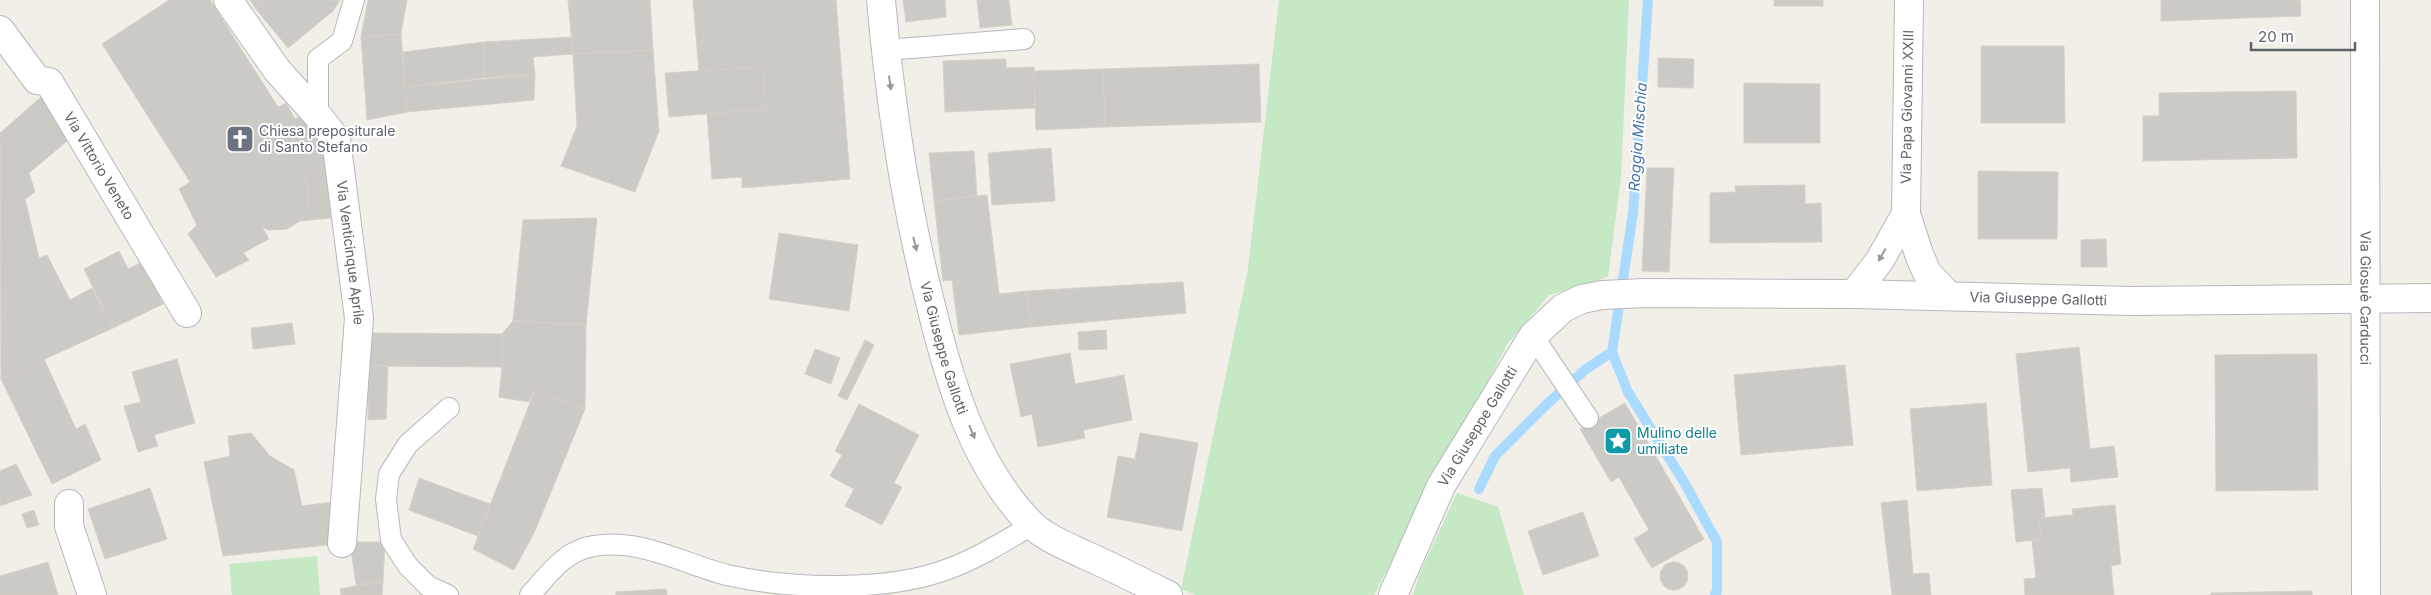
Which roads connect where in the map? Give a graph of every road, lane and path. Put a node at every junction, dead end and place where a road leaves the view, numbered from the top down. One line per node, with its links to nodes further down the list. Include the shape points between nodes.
1 (228, 0): 9 (street, Via Venticinque Aprile, via 278,70)
2 (354, 0): 9 (lane, via 342,41 318,60)
3 (881, 0): 8 (street, Via Giuseppe Gallotti)
4 (1909, 0): 10 (street, Via Papa Giovanni XXIII)
5 (2364, 0): 14 (street, Via Giosuè Carducci)
6 (0, 30): 15 (street, Via Vittorio Veneto, via 37,80 49,82)
7 (1024, 39): 8 (lane)
8 (886, 50): 20 (street, Via Giuseppe Gallotti, one-way to 20, via 912,233 946,368 977,445 1003,489)
9 (318, 116): 21 (street, Via Venticinque Aprile, via 336,139 359,318)
10 (1906, 214): 11 (street, one-way to 11, via 1880,260); 12 (street, via 1928,273)
11 (1854, 294): 12 (street, Via Giuseppe Gallotti); 16 (street, Via Giuseppe Gallotti, via 1602,295 1582,299 1563,308)
12 (1948, 295): 14 (street, Via Giuseppe Gallotti, via 2131,301)
13 (2431, 298): 14 (street, Via Giuseppe Gallotti)
14 (2364, 299): 27 (street, Via Giosuè Carducci)
15 (188, 313)
16 (1533, 336): 18 (lane); 26 (street, Via Giuseppe Gallotti, via 1441,486)
17 (449, 408): 23 (lane, via 408,444 389,474 386,499 391,540 408,566 428,586)
18 (1588, 418)
19 (69, 504): 22 (street, via 69,526)
20 (1032, 525): 24 (lane, via 977,557 946,570 899,582 856,585 774,583 727,574 637,547 594,546 568,555); 25 (street, Via Giuseppe Gallotti, via 1061,543)
21 (342, 543)
22 (92, 595)
23 (448, 595)
24 (530, 595)
25 (1168, 595)
26 (1393, 595)
27 (2366, 595)

